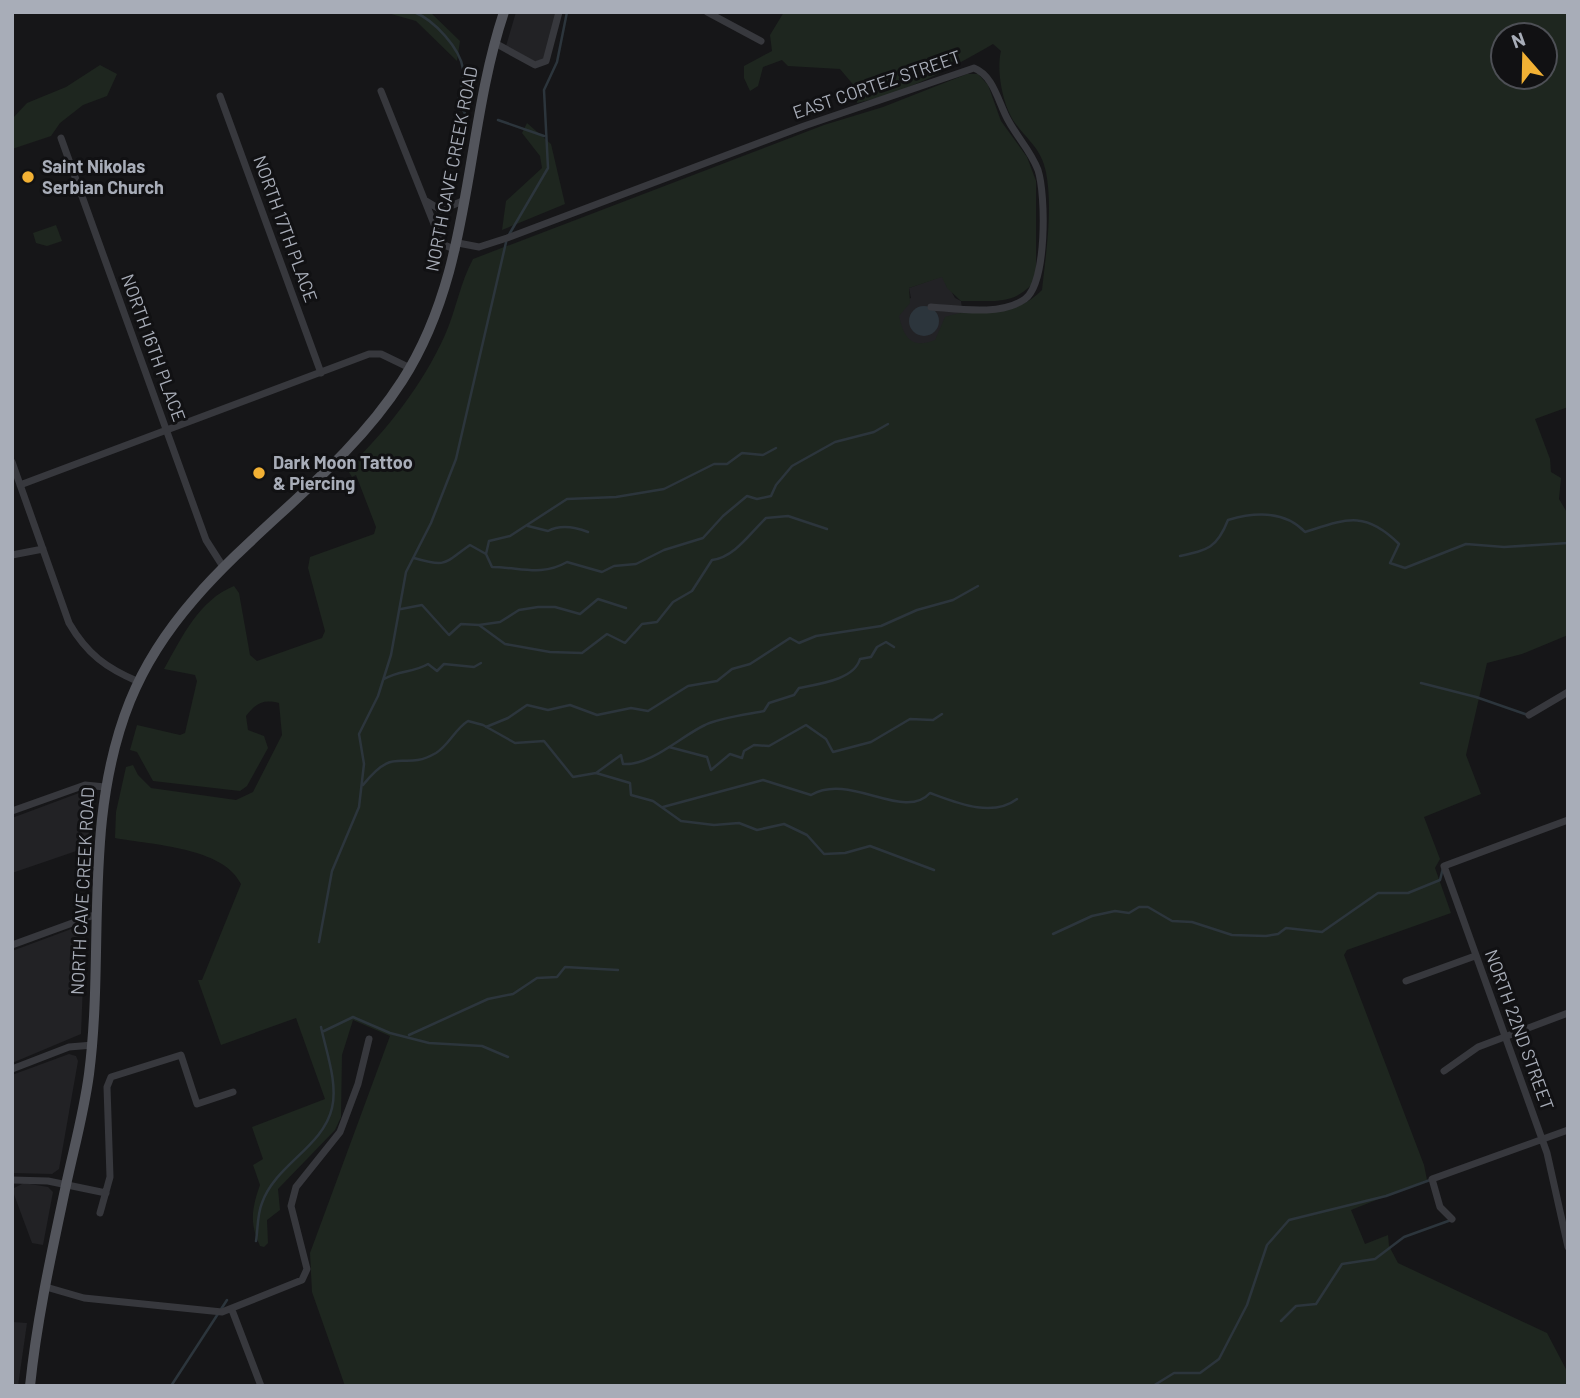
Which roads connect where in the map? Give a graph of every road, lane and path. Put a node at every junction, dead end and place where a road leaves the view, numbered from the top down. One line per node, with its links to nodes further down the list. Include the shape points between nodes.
1 (504, 12): 5 (main road, NORTH CAVE CREEK ROAD)
2 (559, 12): 5 (street, via 546,61 535,65)
3 (707, 12): 4 (street)
4 (761, 41)
5 (495, 43): 9 (main road, NORTH CAVE CREEK ROAD)
6 (381, 91): 10 (street)
7 (220, 96): 14 (street, NORTH 17TH PLACE)
8 (61, 138): 15 (street, NORTH 16TH PLACE)
9 (467, 199): 10 (street, via 441,210); 11 (main road, NORTH CAVE CREEK ROAD)
10 (425, 201): 11 (street, via 442,244)
11 (457, 247): 12 (street, EAST CORTEZ STREET, via 479,247 974,68 989,78 1038,172 1040,267 1035,287 1010,307); 13 (main road, NORTH CAVE CREEK ROAD, via 432,326)
12 (931, 307)
13 (410, 368): 14 (street, via 374,354); 20 (main road, NORTH CAVE CREEK ROAD, via 353,443)
14 (321, 373): 15 (street)
15 (166, 431): 17 (street); 20 (street, NORTH 16TH PLACE, via 206,540)
16 (12, 462): 17 (street)
17 (20, 485): 18 (street)
18 (43, 548): 19 (street); 21 (street, via 69,623 82,645 104,665)
19 (12, 555)
20 (222, 565): 21 (main road, NORTH CAVE CREEK ROAD, via 177,617)
21 (139, 682): 25 (main road, NORTH CAVE CREEK ROAD, via 122,722)
22 (1565, 694): 23 (street); 24 (street)
23 (1568, 704)
24 (1529, 715)
25 (105, 787): 26 (street, via 85,786); 28 (main road, NORTH CAVE CREEK ROAD)
26 (12, 811)
27 (1568, 820): 30 (street, NORTH 22ND STREET, via 1444,866)
28 (97, 914): 29 (street); 35 (main road, NORTH CAVE CREEK ROAD)
29 (12, 945)
30 (1475, 956): 31 (street); 33 (street, NORTH 22ND STREET)
31 (1406, 981)
32 (1568, 1013): 33 (street)
33 (1504, 1036): 37 (street, via 1478,1047); 40 (street, NORTH 22ND STREET)
34 (369, 1039): 48 (street, via 341,1132 296,1187 290,1206 305,1276)
35 (93, 1045): 36 (street, via 69,1047); 42 (main road, NORTH CAVE CREEK ROAD)
36 (12, 1069)
37 (1444, 1071)
38 (233, 1092): 43 (street, via 197,1104 181,1055 108,1081 110,1177)
39 (1568, 1130): 40 (street)
40 (1542, 1140): 45 (street, via 1432,1179 1440,1207); 46 (street, NORTH 22ND STREET)
41 (12, 1180): 42 (street)
42 (66, 1185): 43 (street); 47 (main road, NORTH CAVE CREEK ROAD)
43 (106, 1193): 44 (street)
44 (100, 1213)
45 (1452, 1219)
46 (1568, 1247)
47 (46, 1287): 48 (street, via 85,1298); 49 (main road, NORTH CAVE CREEK ROAD)
48 (232, 1310): 50 (street)
49 (30, 1386)
50 (261, 1386)

